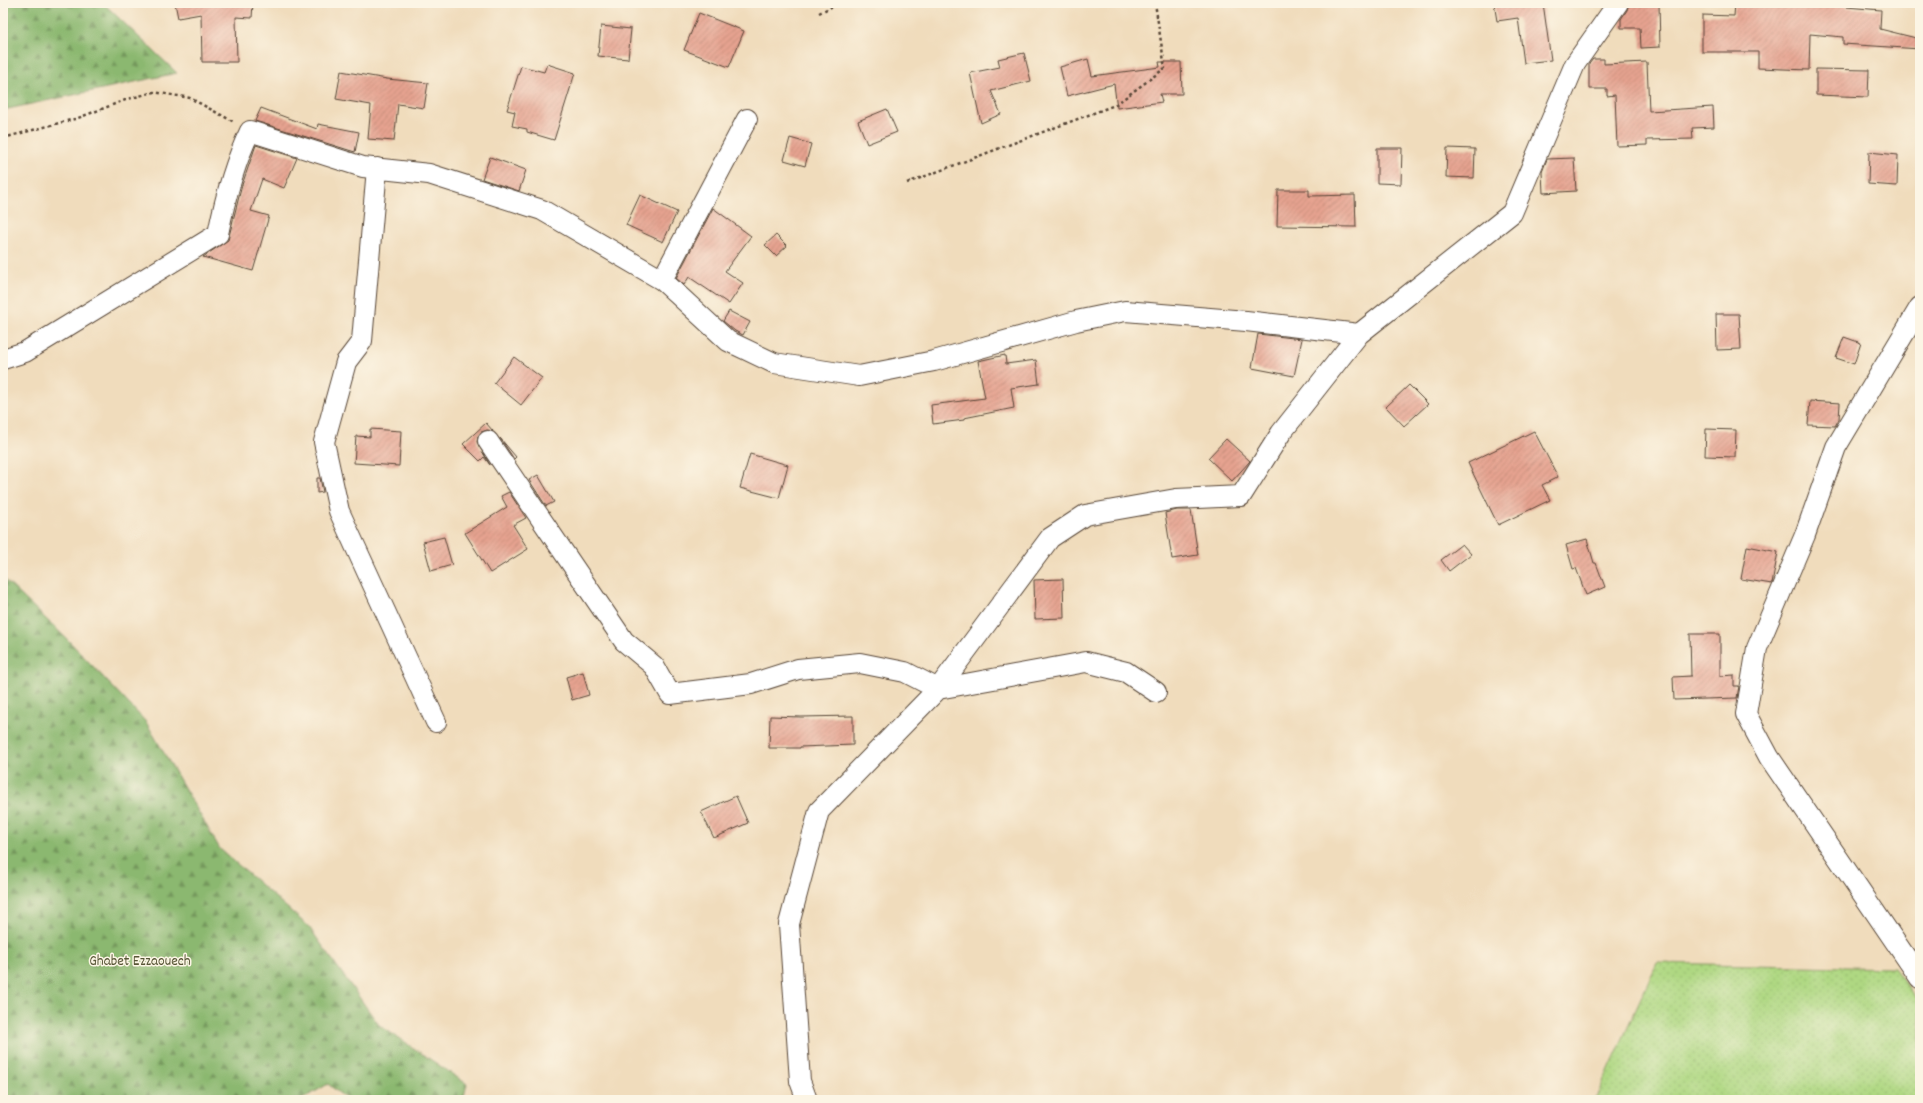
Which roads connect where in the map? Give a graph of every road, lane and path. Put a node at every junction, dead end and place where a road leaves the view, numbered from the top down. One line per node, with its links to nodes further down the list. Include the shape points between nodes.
1 (839, 3): 4 (path)
2 (1155, 3): 9 (path, via 1165,68 1115,105)
3 (1618, 3): 12 (street, via 1575,64 1512,213)
4 (819, 13)
5 (747, 119): 10 (street)
6 (250, 131): 7 (path, via 190,98 154,92 78,118); 8 (street, via 363,167); 13 (street, via 237,158 218,234 25,352)
7 (3, 138)
8 (377, 168): 10 (street, via 429,174 542,210); 17 (street, via 362,341 346,362 324,442 340,511)
9 (907, 183)
10 (662, 280): 12 (street, via 728,341 774,362 859,376 934,361 1076,321 1125,311)
11 (1920, 307): 18 (street, via 1836,447 1805,535 1757,648 1746,714 1769,757)
12 (1359, 334): 15 (street, via 1281,433 1241,496 1176,499 1085,515 1050,538)
13 (3, 359)
14 (488, 441): 15 (street, via 624,641 654,666 670,694 751,684 798,669 860,663 905,672)
15 (938, 689): 16 (street, via 1086,662 1126,672); 19 (street, via 819,811 789,924 800,1081)
16 (1156, 692)
17 (436, 722)
18 (1920, 978)
19 (807, 1100)

